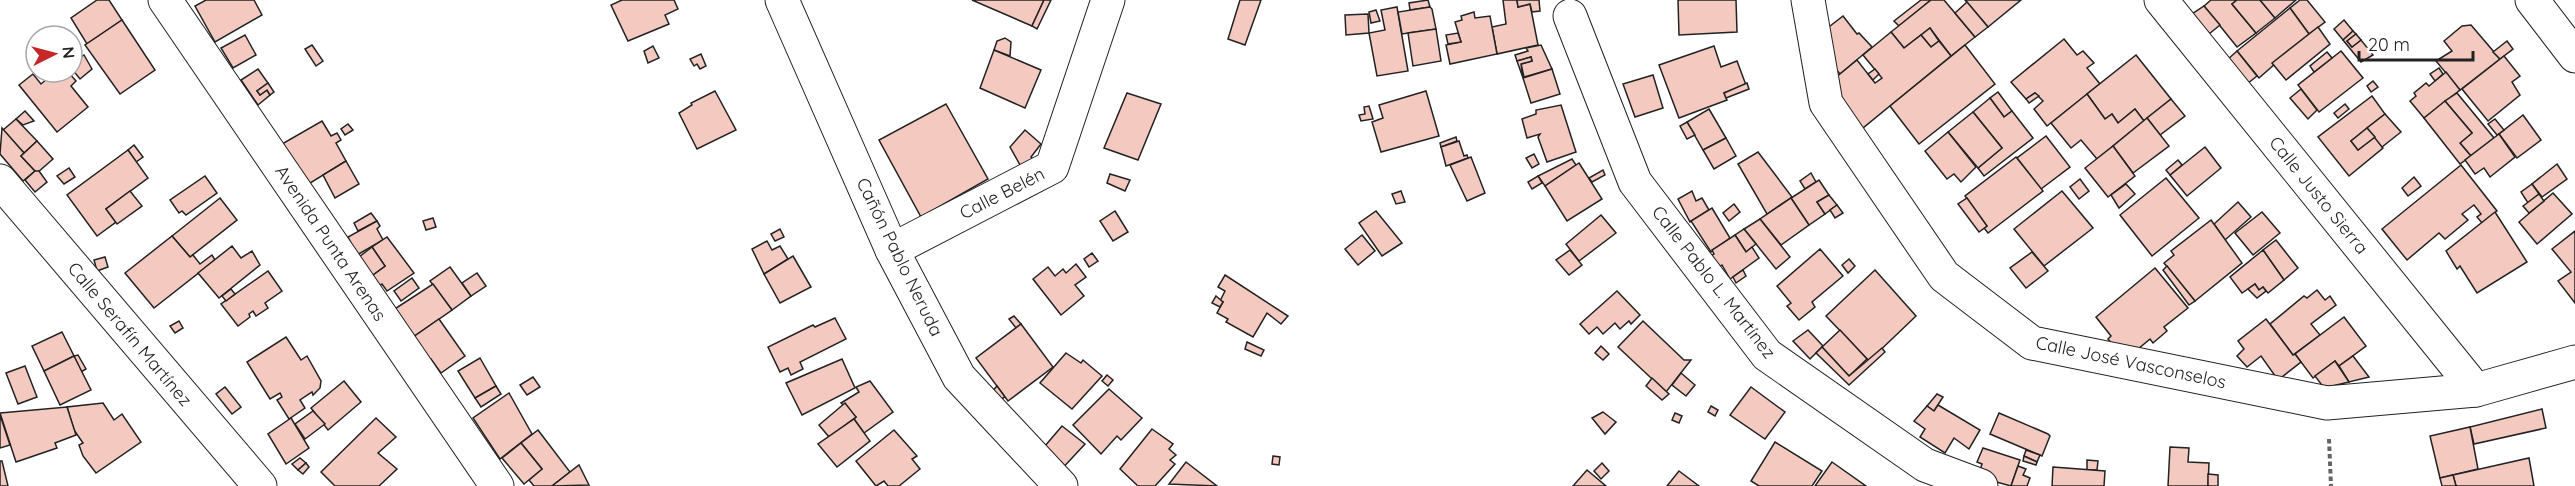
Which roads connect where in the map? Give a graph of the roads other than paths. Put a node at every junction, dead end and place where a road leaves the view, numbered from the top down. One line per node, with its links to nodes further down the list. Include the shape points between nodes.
1 (165, 0): 14 (street, Avenida Punta Arenas)
2 (782, 0): 10 (street, Cañón Pablo Neruda)
3 (1108, 0): 10 (street, Calle Belén, via 1052,167)
4 (1808, 0): 12 (street, Calle José Vasconselos, via 1826,103 1944,276 2032,343 2327,403)
5 (2161, 0): 12 (street, Calle Justo Sierra)
6 (2532, 0): 8 (street)
7 (1570, 16): 16 (street, Calle Pablo L. Martínez, via 1635,182 1767,355 1925,465)
8 (2575, 56)
9 (3, 190): 13 (street, Calle Serafín Martínez)
10 (892, 250): 15 (street, Cañón Pablo Neruda, via 959,377)
11 (2575, 362): 12 (street, Calle José Vasconselos)
12 (2476, 390)
13 (260, 486)
14 (497, 486)
15 (1061, 486)
16 (1981, 486)

